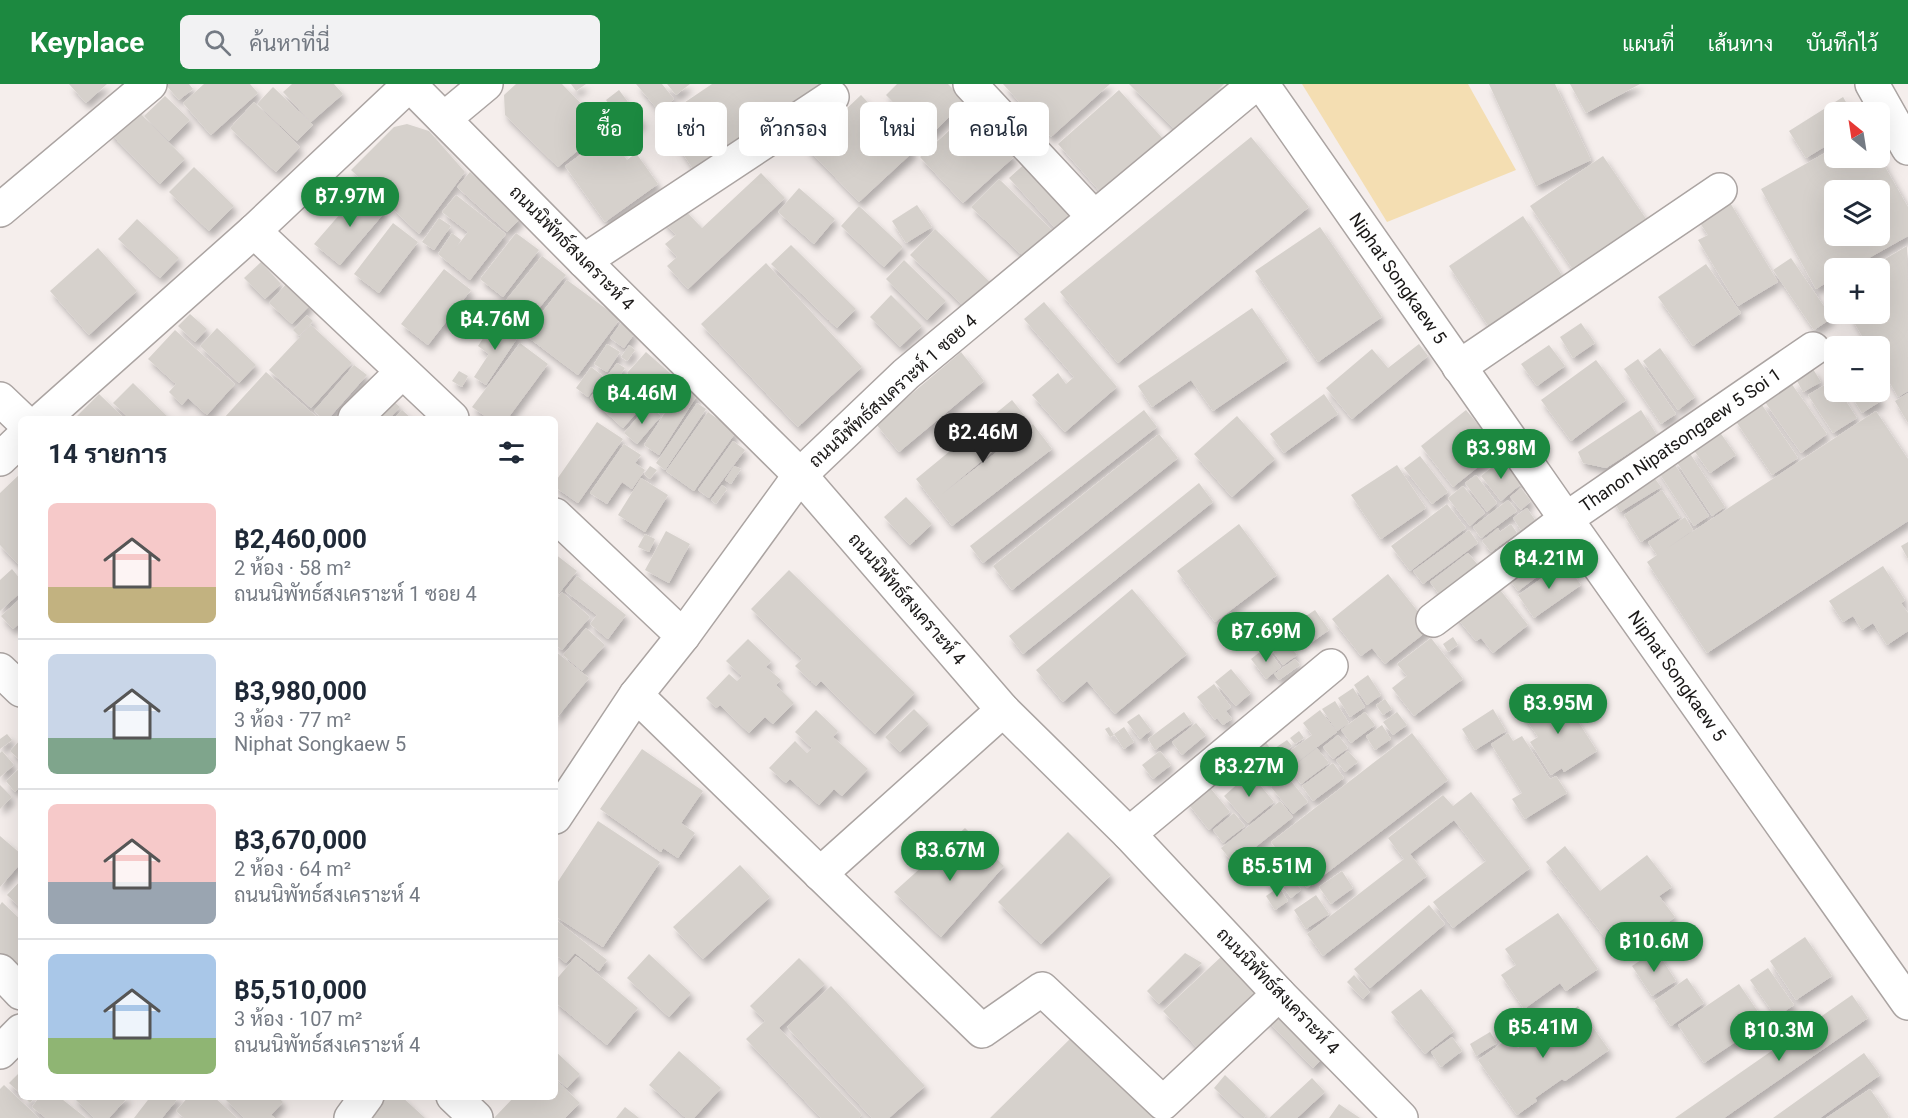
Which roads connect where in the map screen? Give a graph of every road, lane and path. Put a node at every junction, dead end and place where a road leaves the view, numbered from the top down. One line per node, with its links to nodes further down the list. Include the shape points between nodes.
1 (150, 84): 12 (street)
2 (410, 84): 9 (street, ถนนนิพัทธ์สงเคราะห์ 4); 14 (street)
3 (486, 84): 9 (street)
4 (970, 84): 13 (street)
5 (1255, 84): 13 (street, ถนนนิพัทธ์สงเคราะห์ 1 ซอย 4)
6 (1262, 84): 17 (street, Niphat Songkaew 5)
7 (1872, 84): 10 (street)
8 (832, 97): 15 (street)
9 (444, 119): 15 (street, ถนนนิพัทธ์สงเคราะห์ 4)
10 (1908, 148)
11 (1720, 190): 17 (street)
12 (0, 210)
13 (1094, 217): 26 (street, ถนนนิพัทธ์สงเคราะห์ 1 ซอย 4, via 906,374)
14 (254, 231): 18 (street); 21 (street)
15 (584, 261): 26 (street, ถนนนิพัทธ์สงเคราะห์ 4)
16 (1813, 349): 28 (street, Thanon Nipatsongaew 5 Soi 1)
17 (1459, 367): 28 (street, Niphat Songkaew 5)
18 (402, 372): 22 (street); 23 (street)
19 (0, 399): 20 (street)
20 (18, 416)
21 (46, 416)
22 (356, 416)
23 (450, 416)
24 (18, 443): 25 (street)
25 (0, 459)
26 (800, 475): 30 (street, ถนนนิพัทธ์สงเคราะห์ 1 ซอย 4); 35 (street, ถนนนิพัทธ์สงเคราะห์ 4)
27 (558, 518): 30 (street)
28 (1566, 519): 29 (street, Thanon Nipatsongaew 5 Soi 1); 42 (street, Niphat Songkaew 5)
29 (1433, 620)
30 (683, 636): 34 (street, ถนนนิพัทธ์สงเคราะห์ 1 ซอย 4)
31 (1331, 666): 37 (street)
32 (0, 670): 33 (street)
33 (18, 687)
34 (636, 695): 36 (street, ถนนนิพัทธ์สงเคราะห์ 1 ซอย 4); 38 (street)
35 (1004, 711): 37 (street, ถนนนิพัทธ์สงเคราะห์ 4); 38 (street)
36 (558, 813)
37 (1129, 834): 41 (street, ถนนนิพัทธ์สงเคราะห์ 4)
38 (820, 874): 41 (street, via 982,1031 1042,989 1163,1103)
39 (0, 971): 40 (street)
40 (18, 990)
41 (1279, 994): 49 (street, ถนนนิพัทธ์สงเคราะห์ 4)
42 (1908, 1003)
43 (18, 1034): 44 (street)
44 (0, 1052)
45 (364, 1100): 47 (street)
46 (457, 1100): 48 (street)
47 (351, 1118)
48 (476, 1118)
49 (1401, 1118)

